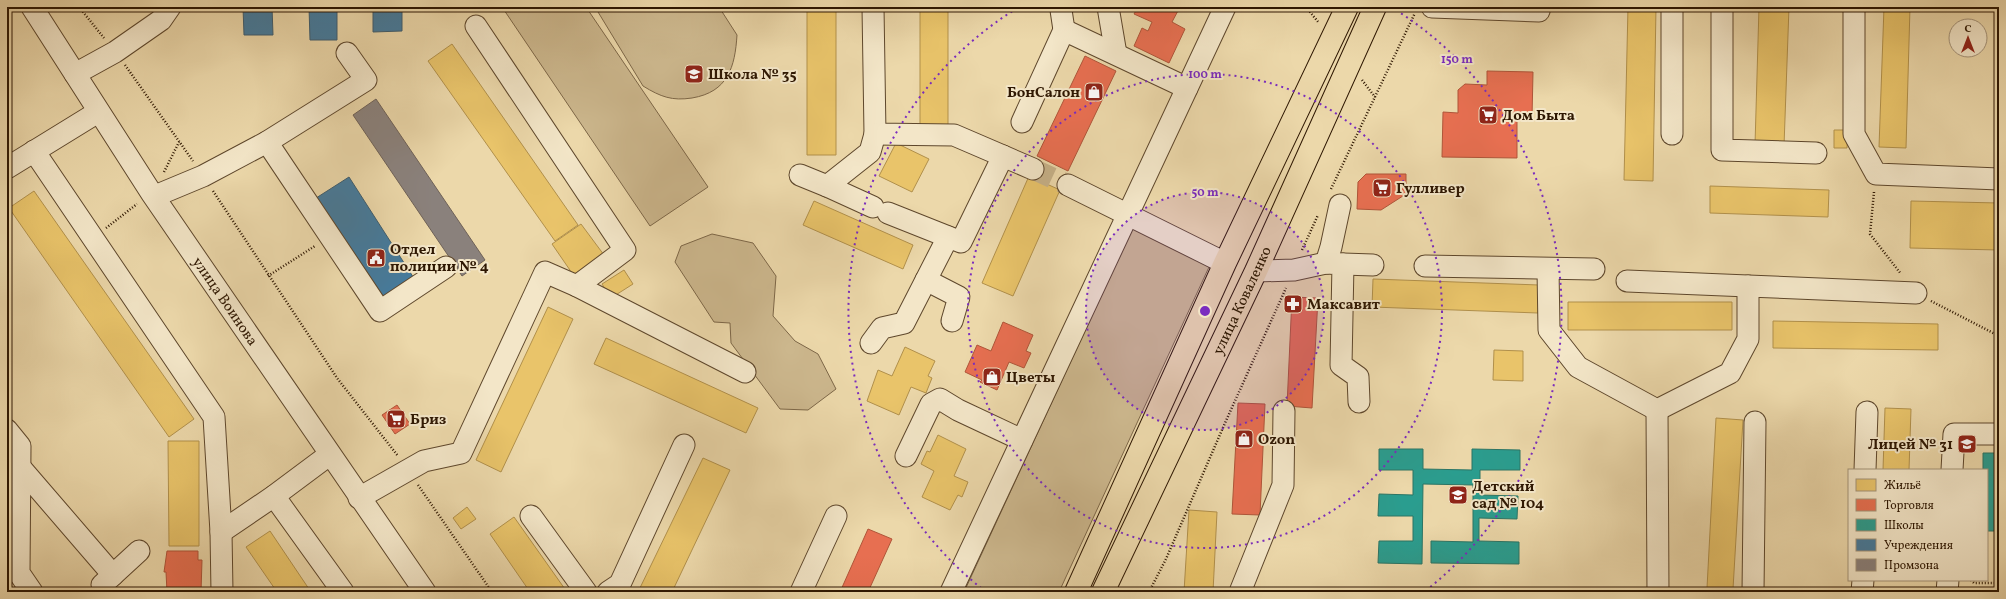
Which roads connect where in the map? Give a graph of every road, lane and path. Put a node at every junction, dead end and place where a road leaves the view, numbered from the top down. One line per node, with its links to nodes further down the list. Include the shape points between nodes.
1 (32, 7): 21 (street, улица Воинова)
2 (79, 7): 18 (path)
3 (170, 7): 18 (street, via 162,20)
4 (873, 7): 25 (street)
5 (1063, 7): 17 (street)
6 (1225, 7): 22 (street)
7 (1346, 7): 44 (main road, улица Коваленко)
8 (1375, 7): 52 (main road, улица Коваленко)
9 (1417, 7): 40 (path)
10 (1432, 7): 11 (street, via 1539,11)
11 (1540, 7)
12 (1672, 7): 26 (street)
13 (1722, 7): 29 (street, via 1722,150)
14 (1854, 7): 33 (street, via 1854,134)
15 (1106, 8): 20 (street)
16 (476, 26): 56 (street, via 625,250)
17 (1064, 30): 20 (street); 24 (street)
18 (115, 52): 21 (street); 35 (path)
19 (348, 53): 27 (street, via 366,80)
20 (1116, 54): 22 (street)
21 (75, 74): 23 (street, улица Воинова)
22 (1187, 88): 41 (street)
23 (98, 112): 28 (street); 39 (street, улица Воинова)
24 (1022, 122)
25 (875, 134): 30 (street, via 954,135); 38 (street, via 870,152)
26 (1672, 134)
27 (267, 142): 35 (street); 42 (street)
28 (34, 151): 31 (street); 82 (street, via 214,417)
29 (1816, 153)
30 (1003, 156): 32 (street); 43 (street, via 961,242)
31 (7, 168)
32 (1034, 170)
33 (1876, 174): 36 (street); 58 (path, via 1870,234)
34 (800, 175): 38 (street)
35 (203, 176): 39 (street); 53 (path)
36 (1999, 179)
37 (1068, 185): 41 (street)
38 (828, 186): 43 (street)
39 (155, 196): 72 (street, улица Воинова)
40 (1330, 203): 45 (street); 51 (path, via 1308,234)
41 (1127, 215): 44 (street); 70 (street)
42 (330, 237): 48 (street, via 380,311); 53 (path)
43 (948, 237): 54 (street)
44 (1225, 263): 52 (main road); 97 (main road, улица Коваленко)
45 (1334, 263): 46 (street); 51 (street); 63 (street, via 1341,365 1358,377)
46 (1373, 265)
47 (1426, 266): 49 (street)
48 (446, 267)
49 (1548, 269): 50 (street); 64 (street, via 1549,330 1578,367)
50 (1594, 269)
51 (1294, 270): 52 (street); 99 (path)
52 (1256, 271): 98 (main road, улица Коваленко)
53 (268, 276): 77 (path, via 337,378)
54 (926, 280): 59 (street, via 959,297); 61 (street, via 904,323 882,328)
55 (1627, 281): 57 (street)
56 (578, 286): 62 (street); 77 (street, via 545,272 461,452 424,461)
57 (1748, 286): 58 (street); 64 (street, via 1748,339 1730,373)
58 (1916, 293): 60 (path)
59 (952, 321)
60 (1999, 336)
61 (871, 343)
62 (745, 372)
63 (1359, 402)
64 (1658, 410): 101 (street)
65 (1284, 411): 100 (street, via 1283,485)
66 (1867, 412): 75 (street)
67 (1755, 422): 102 (street)
68 (7, 430): 74 (street, via 20,446)
69 (1999, 434): 76 (street, via 1954,434)
70 (1022, 440): 73 (street, via 940,399 931,404); 96 (street)
71 (684, 445): 94 (street, via 620,584)
72 (329, 455): 78 (street); 79 (street, улица Воинова)
73 (906, 456)
74 (20, 467): 83 (street, via 107,580); 88 (street, via 19,573)
75 (1866, 469)
76 (1952, 469)
77 (408, 470): 79 (street); 92 (path)
78 (274, 496): 82 (street); 90 (street)
79 (359, 498): 91 (street, улица Воинова)
80 (531, 516): 93 (street)
81 (836, 516): 95 (street)
82 (221, 532): 89 (street)
83 (139, 551)
84 (1862, 581): 103 (street)
85 (1948, 581): 104 (street)
86 (1972, 581): 87 (path)
87 (1999, 583)
88 (32, 592)
89 (222, 592)
90 (343, 592)
91 (424, 592)
92 (492, 592)
93 (586, 592)
94 (608, 592)
95 (800, 592)
96 (951, 592)
97 (1076, 592)
98 (1103, 592)
99 (1149, 592)
100 (1240, 592)
101 (1658, 592)
102 (1753, 592)
103 (1862, 592)
104 (1948, 592)

